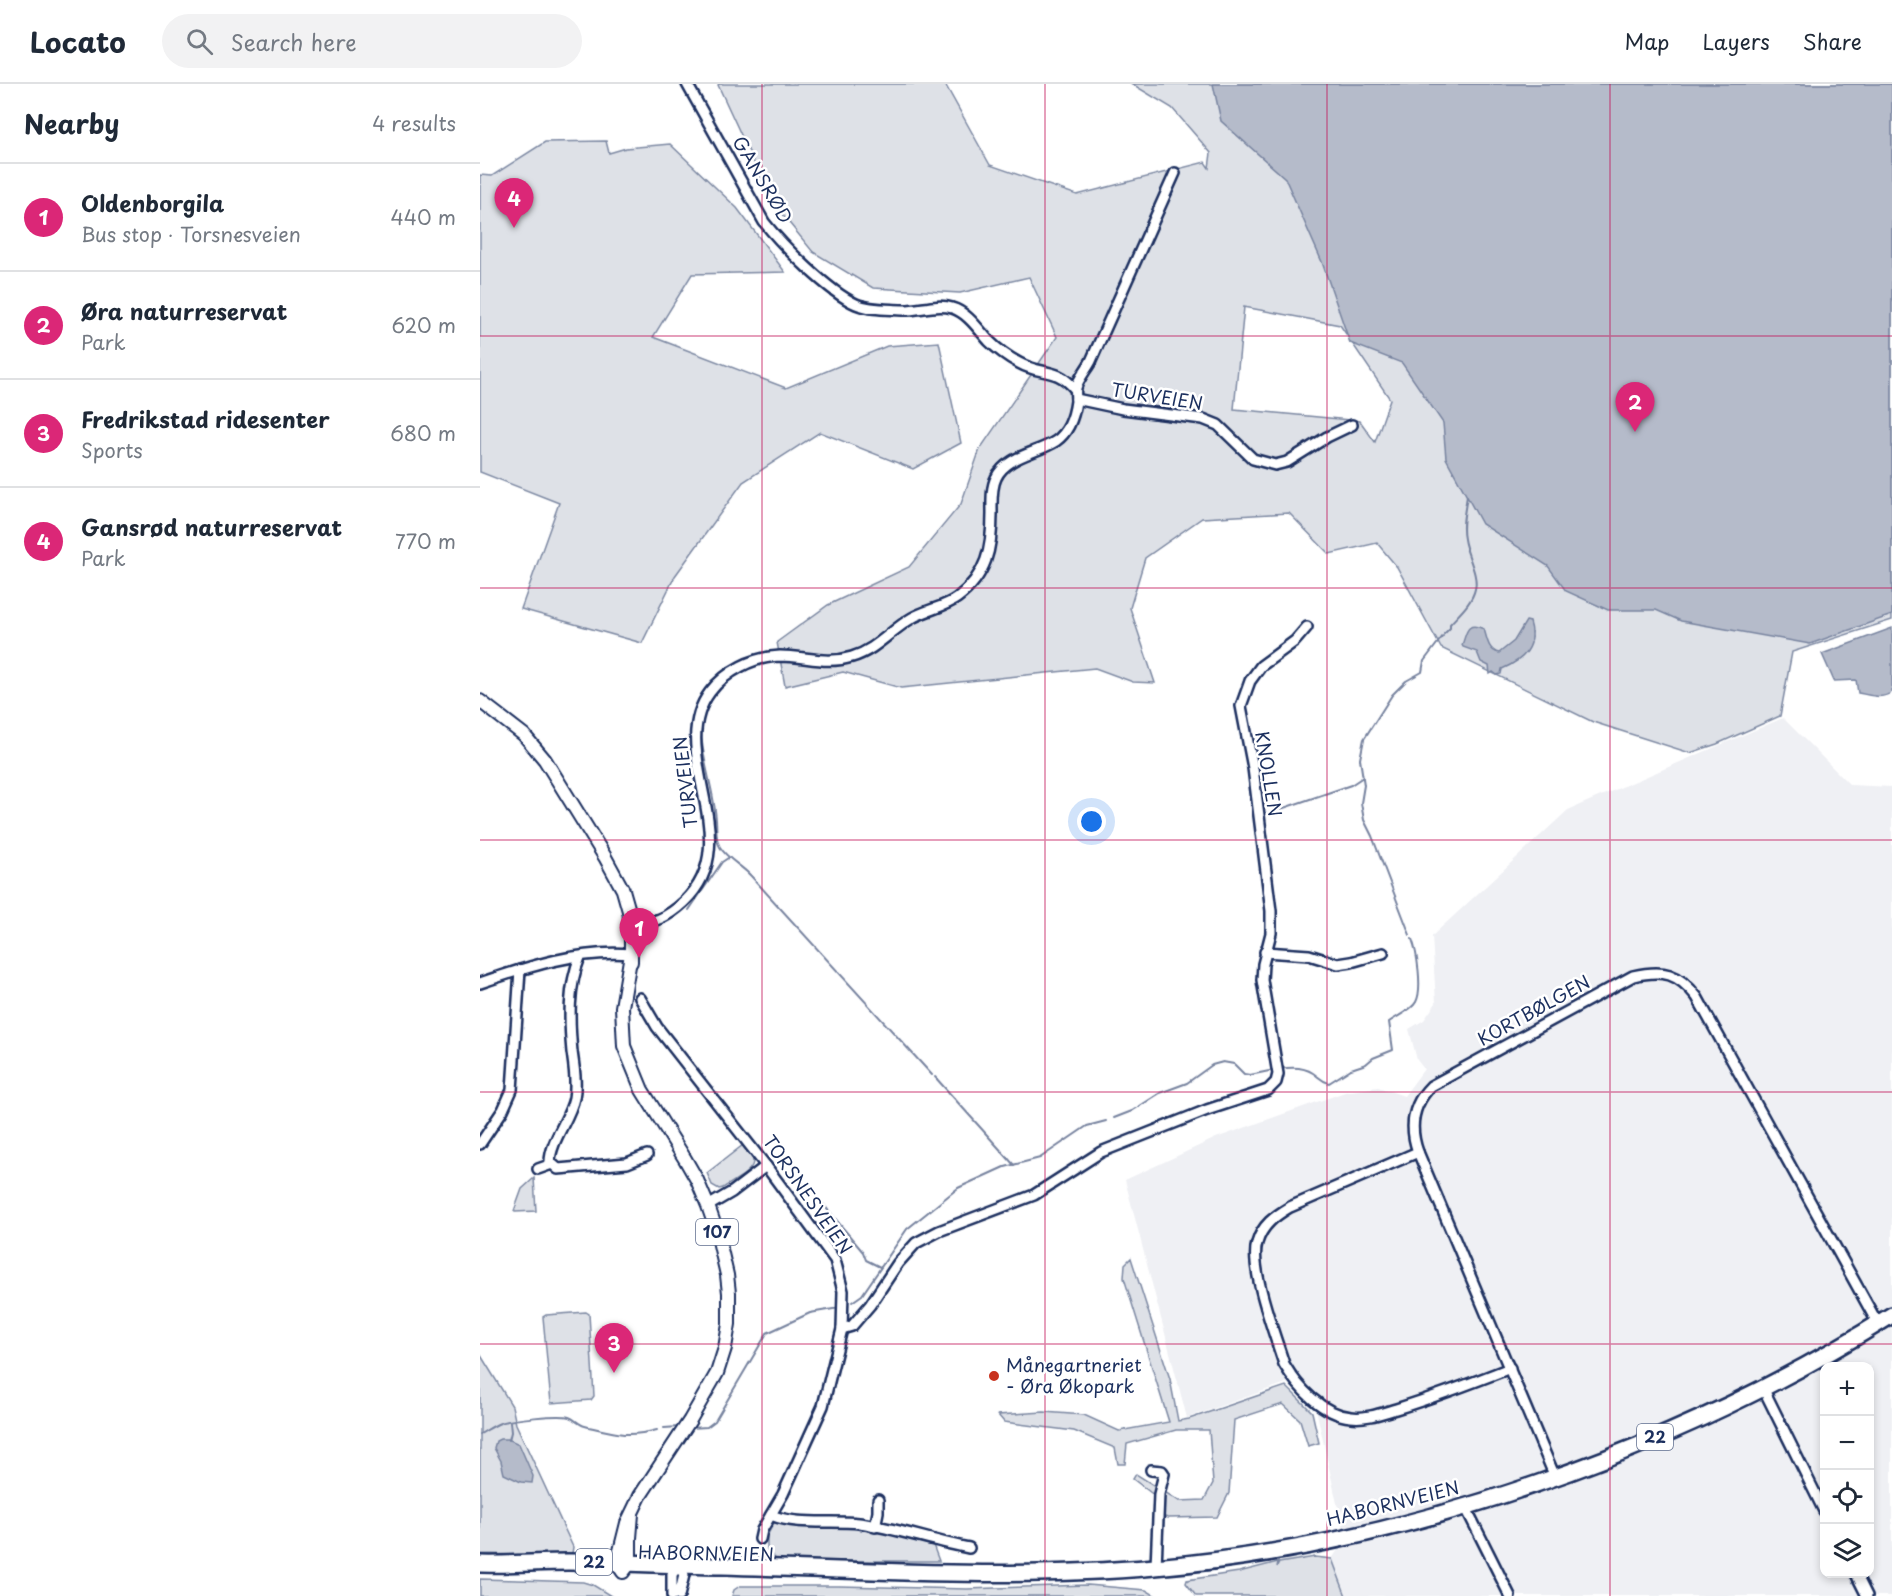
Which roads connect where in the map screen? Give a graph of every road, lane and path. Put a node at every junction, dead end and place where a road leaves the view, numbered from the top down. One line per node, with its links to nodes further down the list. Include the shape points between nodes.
1 (687, 84): 3 (street, GANSRØD, via 765,222 801,261 841,295 858,305 876,308 952,308 1006,356 1028,368 1066,379)
2 (1175, 173): 3 (street, TURVEIEN)
3 (1076, 394): 4 (street, TURVEIEN, via 1123,409 1203,419 1218,425 1253,459 1275,465); 7 (street, TURVEIEN, via 1074,415 1057,440 1011,462 995,479 992,540 985,564 956,599 911,619 876,646 851,658 825,662 779,656 748,662 724,676 710,692 696,722 694,740 709,819 708,859 703,874 697,887 677,908 652,923)
4 (1352, 425)
5 (1307, 627): 8 (street, KNOLLEN, via 1261,666 1250,681 1241,706 1271,911)
6 (480, 701): 7 (main road, 107, via 524,735 545,760 618,880)
7 (631, 924): 10 (main road, 107)
8 (1266, 952): 9 (street, via 1309,955 1338,964); 24 (street, KNOLLEN, via 1262,980 1277,1071 1276,1082 1268,1090 1110,1148 1034,1195 916,1243 852,1326)
9 (1383, 953)
10 (631, 954): 11 (street, via 601,952); 21 (main road, 107, via 622,1007 624,1046 642,1090 685,1159)
11 (580, 957): 12 (street); 18 (street, via 572,986 570,1023 574,1097 550,1156)
12 (520, 970): 13 (street); 15 (street, via 512,1090)
13 (480, 983)
14 (640, 998): 19 (street, TORSNESVEIEN, via 663,1035)
15 (480, 1144)
16 (1418, 1152): 23 (street, KORTBØLGEN, via 1413,1117 1431,1086 1633,976 1660,972 1678,977 1697,997); 25 (street, KORTBØLGEN); 25 (street, via 1290,1207 1266,1225 1256,1245 1256,1265 1284,1364 1309,1396 1335,1413 1351,1417 1402,1407)
17 (647, 1155): 18 (street, via 627,1163 558,1169)
18 (552, 1164): 20 (street)
19 (766, 1166): 21 (street); 24 (street, TORSNESVEIEN, via 835,1260 843,1291)
20 (538, 1169)
21 (708, 1206): 37 (main road, 107, via 727,1275 729,1324 725,1348 717,1373 640,1496 632,1514)
22 (1892, 1315): 23 (highway, HABORNVEIEN / 22)
23 (1878, 1324): 26 (highway, HABORNVEIEN / 22)
24 (842, 1329): 32 (street, TORSNESVEIEN, via 823,1406)
25 (1510, 1368): 28 (street, KORTBØLGEN)
26 (1763, 1388): 28 (highway, HABORNVEIEN / 22, via 1617,1454); 30 (street)
27 (1151, 1470): 38 (street, via 1164,1474 1159,1494)
28 (1555, 1477): 31 (highway, HABORNVEIEN / 22)
29 (878, 1500): 33 (street)
30 (1820, 1502)
31 (1465, 1506): 38 (highway, HABORNVEIEN / 22, via 1314,1544); 43 (street)
32 (771, 1515): 33 (street); 34 (street, TORSNESVEIEN)
33 (875, 1527): 35 (street)
34 (760, 1539)
35 (969, 1548)
36 (480, 1564): 37 (highway, HABORNVEIEN / 22, via 560,1570)
37 (623, 1566): 39 (highway, HABORNVEIEN / 22)
38 (1156, 1567): 39 (highway, HABORNVEIEN / 22, via 1044,1574 816,1568)
39 (678, 1572): 41 (street); 42 (street)
40 (1858, 1578): 44 (street)
41 (672, 1596)
42 (680, 1596)
43 (1510, 1596)
44 (1868, 1596)

